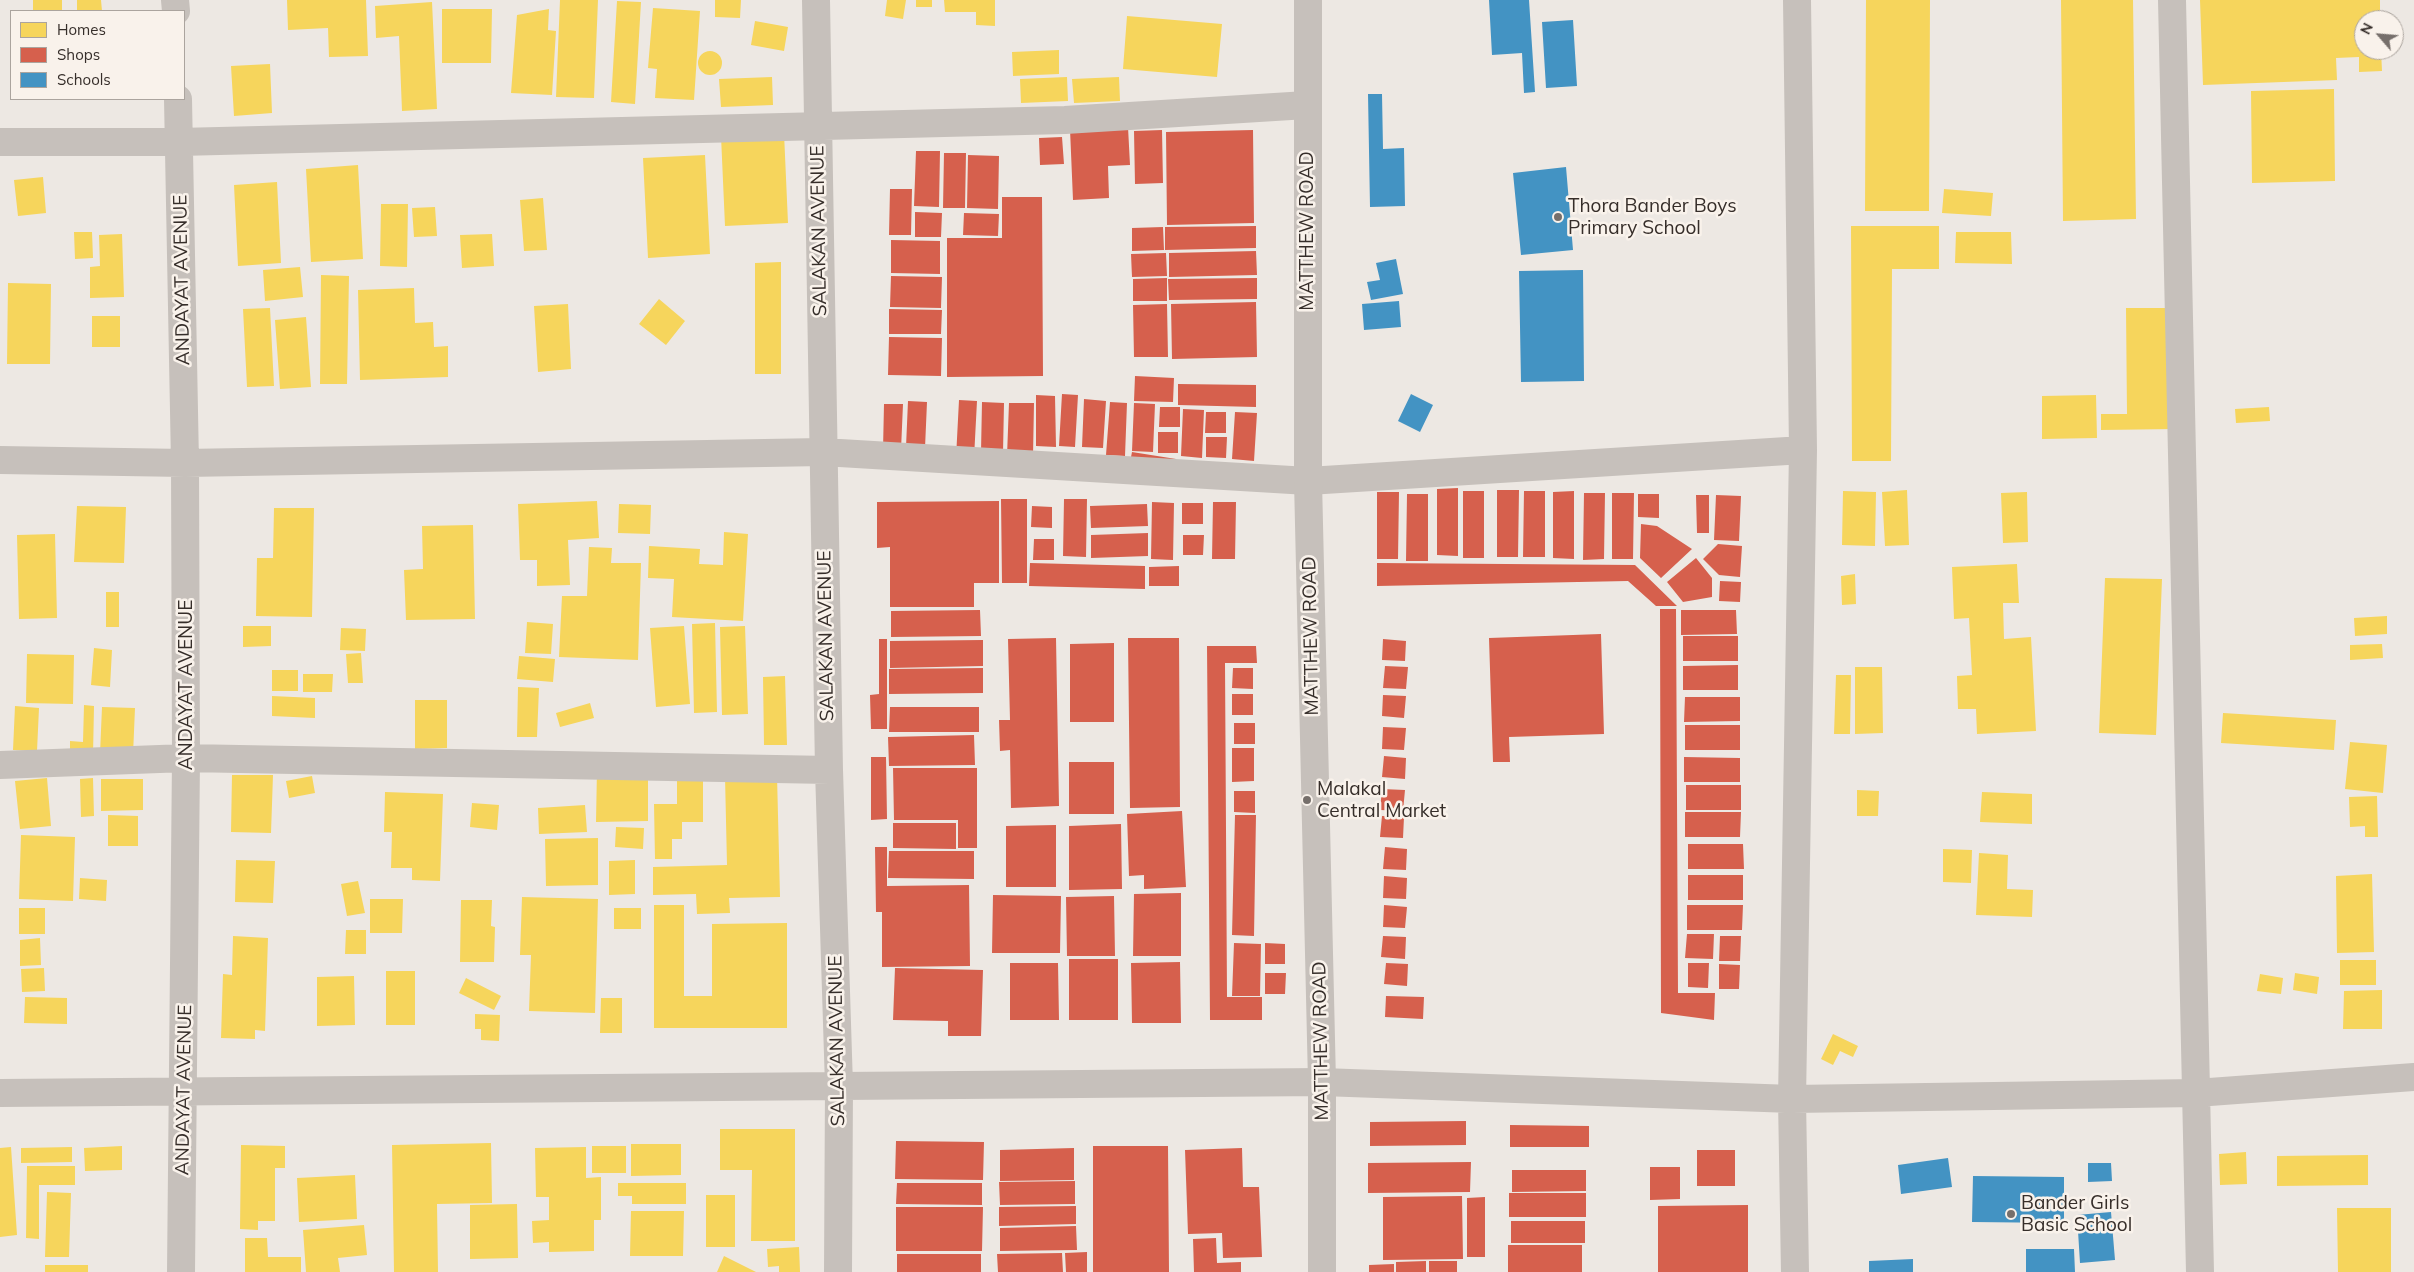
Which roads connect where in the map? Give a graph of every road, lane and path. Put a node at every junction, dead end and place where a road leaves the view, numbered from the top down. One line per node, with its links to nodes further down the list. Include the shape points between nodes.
1 (816, 0): 7 (street, SALAKAN AVENUE)
2 (1308, 0): 6 (street, MATTHEW ROAD)
3 (1796, 0): 10 (street)
4 (2172, 0): 23 (street)
5 (178, 100): 9 (street, ANDAYAT AVENUE)
6 (1307, 105): 7 (street, via 1065,120); 14 (street, MATTHEW ROAD)
7 (817, 126): 9 (street); 11 (street, SALAKAN AVENUE)
8 (0, 142): 9 (street)
9 (179, 142): 13 (street, ANDAYAT AVENUE)
10 (1803, 450): 14 (street); 24 (street)
11 (823, 452): 13 (street); 14 (street); 17 (street, SALAKAN AVENUE)
12 (0, 460): 13 (street)
13 (185, 463): 15 (street, ANDAYAT AVENUE)
14 (1308, 480): 19 (street, MATTHEW ROAD)
15 (186, 758): 16 (street); 17 (street); 21 (street, ANDAYAT AVENUE)
16 (0, 765)
17 (829, 770): 20 (street, SALAKAN AVENUE)
18 (2414, 1077): 23 (street)
19 (1322, 1082): 20 (street); 24 (street); 27 (street, MATTHEW ROAD)
20 (839, 1086): 21 (street); 26 (street, SALAKAN AVENUE)
21 (184, 1091): 22 (street); 25 (street, ANDAYAT AVENUE)
22 (0, 1093)
23 (2196, 1093): 24 (street); 29 (street)
24 (1792, 1099): 28 (street)
25 (181, 1272)
26 (838, 1272)
27 (1322, 1272)
28 (1794, 1272)
29 (2200, 1272)

